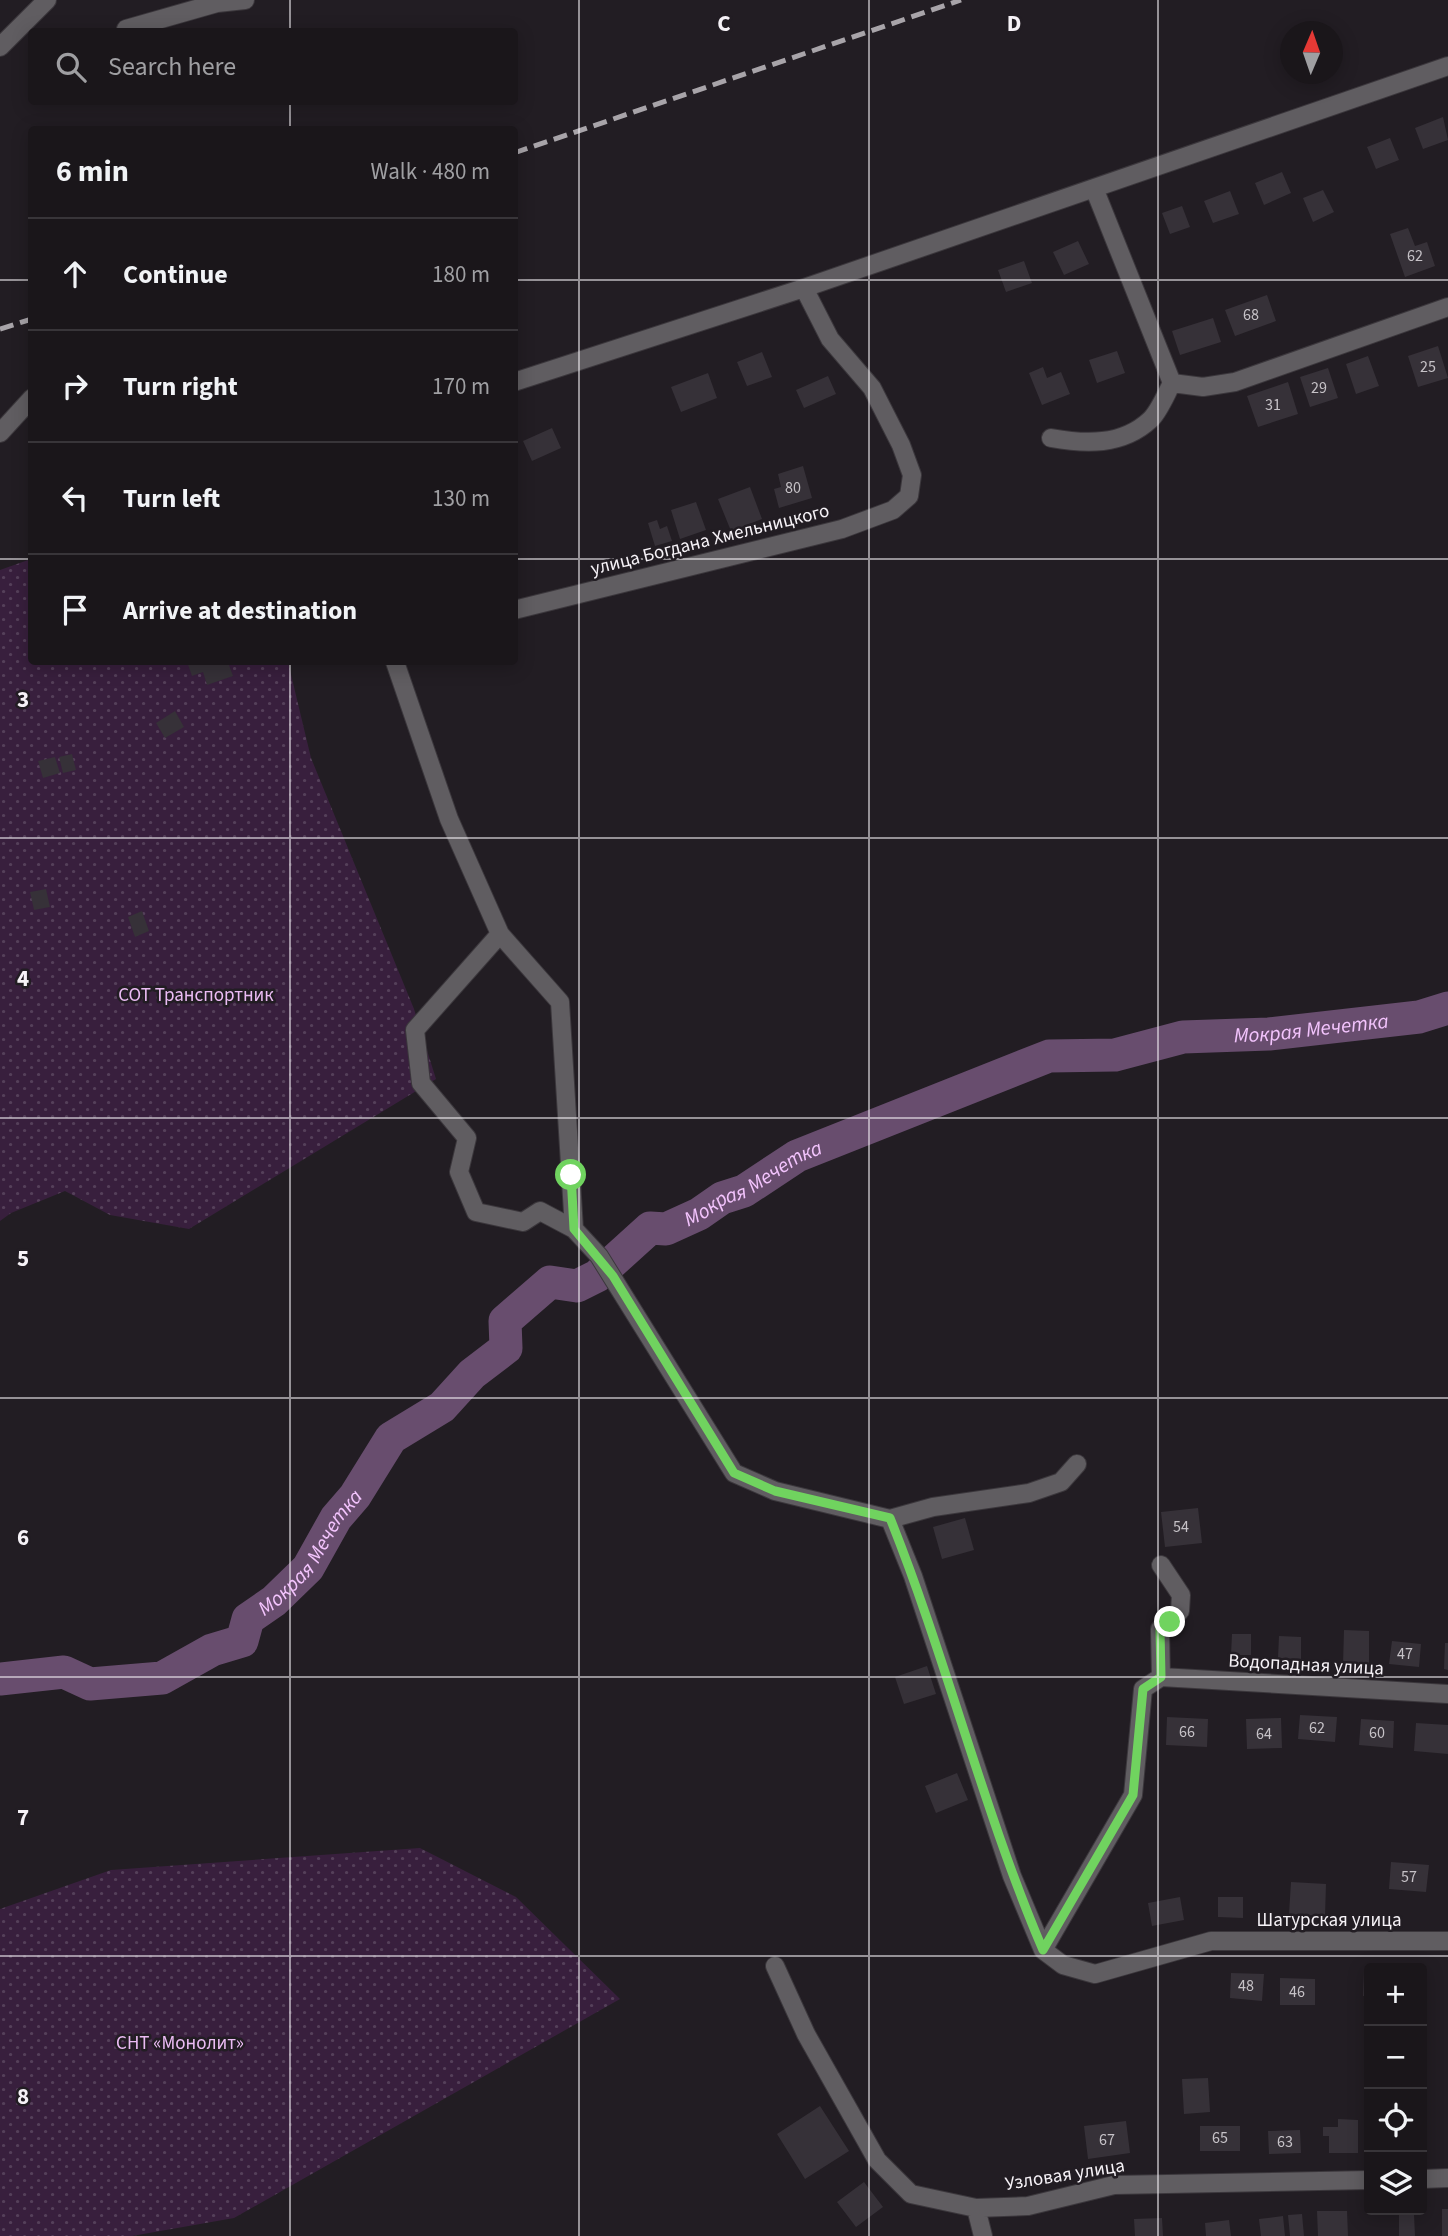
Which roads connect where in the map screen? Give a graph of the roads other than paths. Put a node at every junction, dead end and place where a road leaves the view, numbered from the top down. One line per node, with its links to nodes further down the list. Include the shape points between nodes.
1 (47, 0): 4 (street)
2 (245, 0): 3 (street, via 217,3)
3 (130, 28)
4 (0, 47)
5 (1448, 66): 6 (street)
6 (1094, 188): 7 (street); 10 (street)
7 (804, 288): 9 (street); 14 (street, улица Богдана Хмельницкого, via 830,339 872,388 901,444 912,475 909,496 893,510 842,529)
8 (1448, 307): 10 (street, via 1235,382 1203,387)
9 (518, 381)
10 (1172, 383): 13 (street, via 1151,420 1121,438 1084,444)
11 (28, 402): 12 (street)
12 (0, 433)
13 (1051, 438)
14 (518, 609)
15 (397, 665): 16 (street, via 449,819)
16 (500, 934): 17 (street, via 560,1002); 17 (street, via 415,1030 421,1083 467,1138 459,1172 476,1212 523,1222 540,1211)
17 (574, 1229): 19 (street, via 613,1276 734,1473 775,1491)
18 (1077, 1464): 19 (street, via 1061,1482 1029,1493)
19 (890, 1518): 24 (street, via 1012,1876)
20 (1161, 1565): 21 (street, via 1181,1595 1180,1611 1160,1629)
21 (1161, 1677): 22 (street, Водопадная улица); 24 (street, via 1143,1689 1133,1795)
22 (1448, 1694)
23 (1448, 1941): 24 (street, Шатурская улица, via 1211,1941 1095,1974 1063,1965)
24 (1043, 1950)
25 (775, 1966): 29 (street, Узловая улица, via 806,2034 877,2160 911,2194)
26 (1448, 2178): 27 (street)
27 (1427, 2179)
28 (1364, 2180): 29 (street, Узловая улица, via 1114,2185 1028,2206)
29 (976, 2208): 30 (street)
30 (983, 2236)

